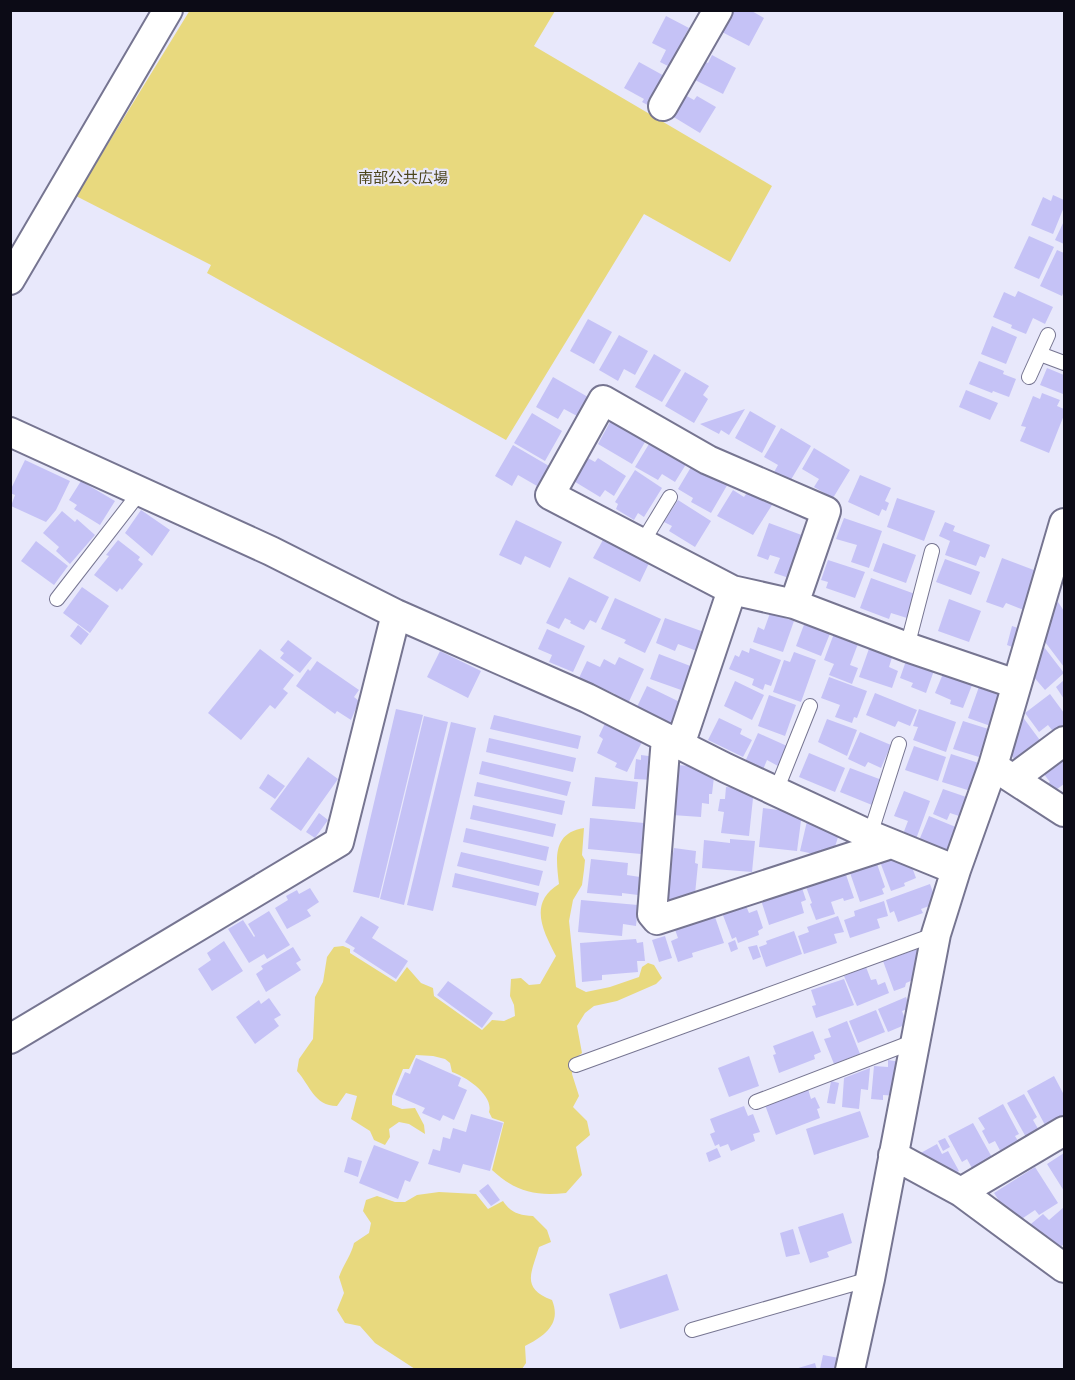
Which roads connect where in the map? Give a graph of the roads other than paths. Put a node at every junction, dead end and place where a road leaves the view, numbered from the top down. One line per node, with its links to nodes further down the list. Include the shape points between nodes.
1 (168, 10): 4 (street)
2 (718, 10): 3 (street)
3 (663, 106)
4 (10, 280)
5 (1048, 335): 6 (lane)
6 (1040, 354): 7 (lane); 8 (lane)
7 (1065, 363)
8 (1029, 376)
9 (10, 432): 10 (street)
10 (140, 492): 16 (lane); 18 (street, via 271,551)
11 (670, 497): 13 (lane)
12 (1065, 523): 20 (street)
13 (642, 543): 15 (street); 17 (street, via 550,495 603,400 708,460 826,511)
14 (933, 551): 19 (lane)
15 (732, 590): 17 (street); 22 (street)
16 (57, 598)
17 (794, 604): 19 (street)
18 (396, 614): 22 (street, via 587,698); 31 (street, via 339,842)
19 (907, 647): 20 (street)
20 (1016, 684): 25 (street)
21 (810, 706): 26 (lane)
22 (673, 741): 26 (street); 28 (street, via 652,914 657,920)
23 (1065, 741): 25 (street)
24 (899, 744): 28 (lane)
25 (1003, 773): 27 (street); 29 (street)
26 (776, 791): 28 (street)
27 (1065, 812)
28 (881, 840): 29 (street)
29 (956, 870): 30 (street)
30 (936, 934): 32 (street); 33 (lane)
31 (10, 1039)
32 (915, 1041): 34 (lane); 36 (street)
33 (576, 1065)
34 (756, 1102)
35 (1065, 1131): 37 (street)
36 (893, 1155): 37 (street); 39 (street)
37 (961, 1192): 38 (street)
38 (1065, 1268)
39 (870, 1278): 40 (lane); 41 (street)
40 (692, 1330)
41 (850, 1370)

